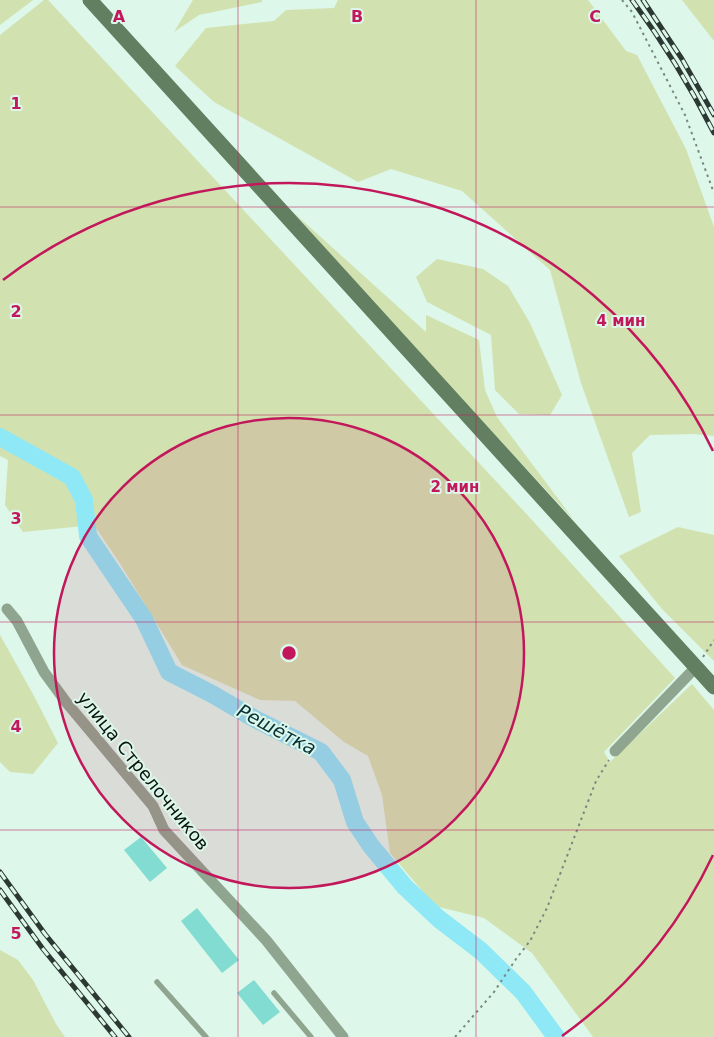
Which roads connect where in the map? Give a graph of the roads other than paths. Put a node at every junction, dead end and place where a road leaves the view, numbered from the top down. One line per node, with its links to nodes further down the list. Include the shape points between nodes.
1 (90, 0): 3 (street)
2 (7, 609): 10 (street, улица Стрелочников, via 18,621 49,680 153,806 164,830 266,940)
3 (696, 667): 4 (street); 5 (street)
4 (714, 687)
5 (615, 751)
6 (157, 982): 8 (lane)
7 (274, 993): 9 (lane)
8 (206, 1037)
9 (311, 1037)
10 (343, 1037)

